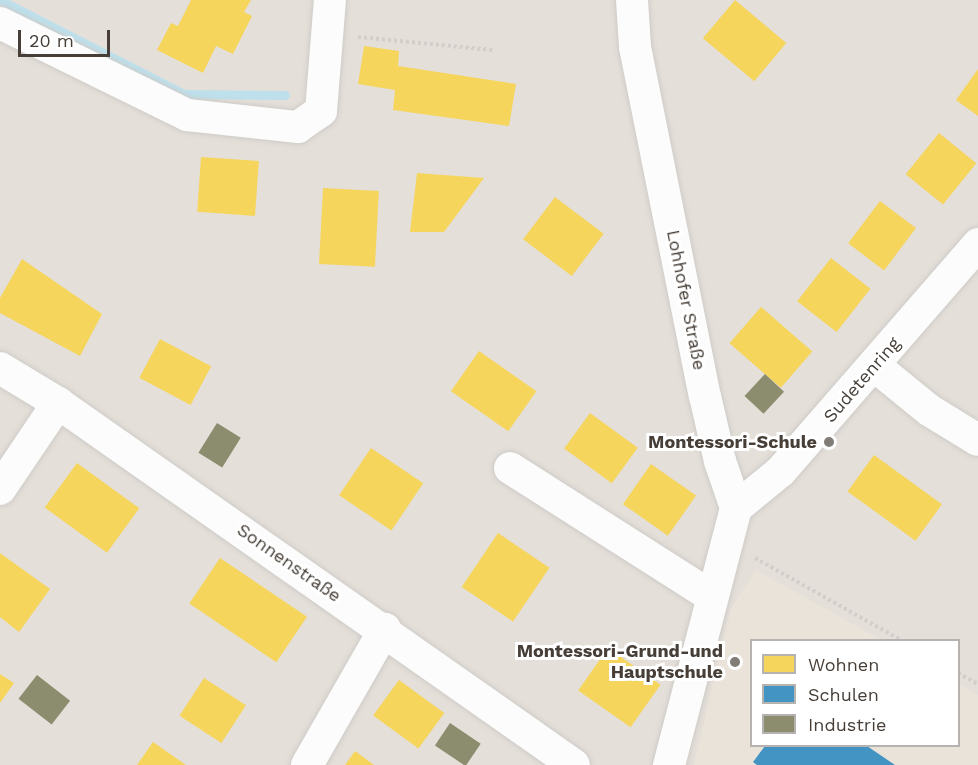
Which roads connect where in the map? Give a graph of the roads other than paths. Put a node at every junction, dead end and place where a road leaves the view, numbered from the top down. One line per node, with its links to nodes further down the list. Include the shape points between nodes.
1 (330, 0): 3 (street, via 321,111 298,127 187,115)
2 (632, 0): 11 (street, Lohhofer Straße, via 635,46 705,396)
3 (0, 23)
4 (978, 244): 5 (street, Sudetenring)
5 (875, 366): 8 (street, via 929,410); 11 (street, Sudetenring, via 781,471)
6 (0, 368): 7 (street, Sonnenstraße)
7 (58, 403): 10 (street); 13 (street, Sonnenstraße)
8 (978, 440)
9 (510, 468): 12 (street)
10 (0, 489)
11 (736, 508): 12 (street)
12 (711, 596): 16 (street)
13 (384, 629): 14 (street); 15 (street, Sonnenstraße)
14 (307, 765)
15 (574, 765)
16 (669, 765)

